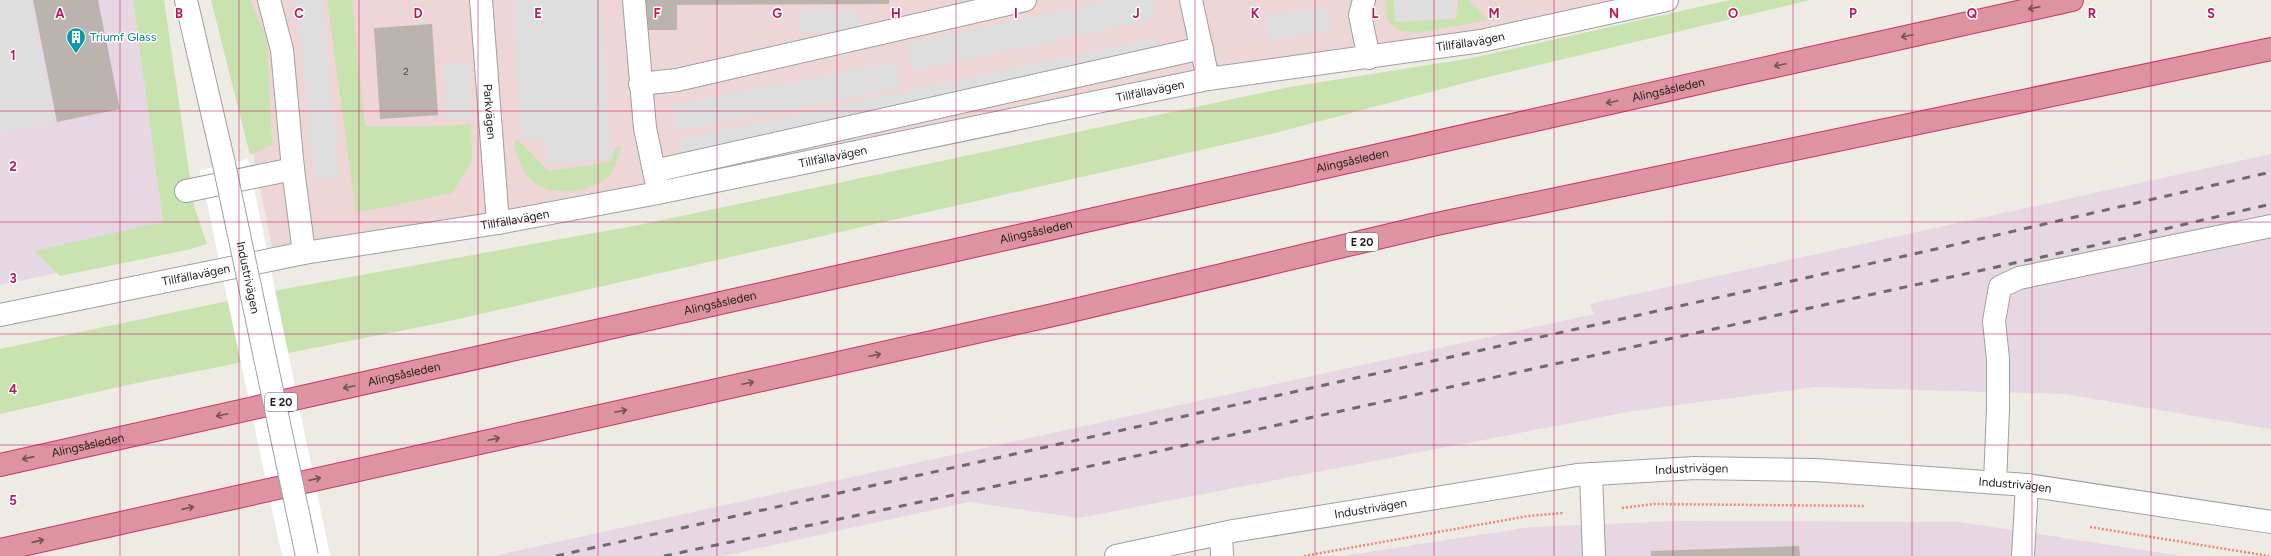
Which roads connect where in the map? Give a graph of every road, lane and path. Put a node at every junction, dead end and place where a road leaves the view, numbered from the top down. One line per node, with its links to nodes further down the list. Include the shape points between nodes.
1 (186, 0): 33 (street, Industrivägen, bridge, via 224,164)
2 (481, 0): 19 (street, Parkvägen)
3 (634, 0): 14 (street)
4 (1025, 0): 14 (street, via 677,80)
5 (1191, 0): 10 (street)
6 (1364, 0): 12 (street, via 1360,15)
7 (1667, 0): 12 (street, Tillfällavägen, via 1481,41)
8 (2072, 0): 23 (highway, Alingsåsleden / E 20, one-way to 23)
9 (271, 2): 15 (street, via 282,50)
10 (1202, 48): 13 (street); 16 (street)
11 (2271, 49): 32 (highway, E 20, one-way to 11, via 1062,313 1432,226)
12 (1368, 58): 13 (street, Tillfällavägen)
13 (1208, 79): 18 (street, Tillfällavägen)
14 (640, 84): 16 (street, via 645,128)
15 (292, 169): 17 (street); 21 (street)
16 (654, 171): 18 (street)
17 (186, 191)
18 (658, 193): 19 (street, Tillfällavägen)
19 (498, 223): 21 (street, Tillfällavägen)
20 (2271, 226): 25 (street, via 2019,278 2000,287 1994,321 1998,359)
21 (304, 253): 22 (street, Tillfällavägen)
22 (0, 315)
23 (0, 465)
24 (1591, 474): 25 (street, Industrivägen, via 1695,468 1815,470); 28 (street); 31 (street, Industrivägen)
25 (1995, 482): 26 (street, Industrivägen)
26 (2027, 485): 29 (street, Industrivägen); 38 (street)
27 (1868, 506): 28 (path, via 1654,504)
28 (1593, 510): 36 (path, via 1528,516); 37 (street)
29 (2271, 522)
30 (2082, 526): 39 (path)
31 (1221, 534): 34 (street, Industrivägen); 35 (street)
32 (0, 550)
33 (307, 556)
34 (1116, 556)
35 (1222, 556)
36 (1304, 556)
37 (1594, 556)
38 (2023, 556)
39 (2269, 556)

